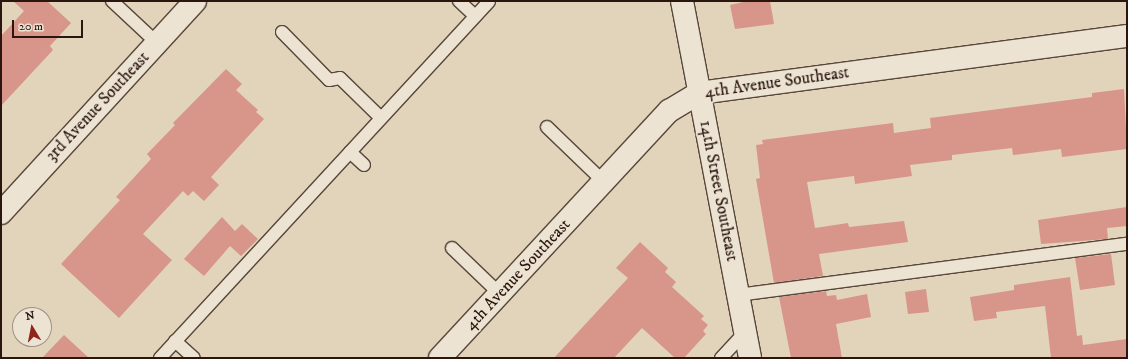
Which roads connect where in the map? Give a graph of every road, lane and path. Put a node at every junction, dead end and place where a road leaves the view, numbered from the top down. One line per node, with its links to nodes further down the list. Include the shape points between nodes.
1 (112, 1): 9 (lane)
2 (196, 1): 9 (street, 3rd Avenue Southeast)
3 (459, 1): 6 (lane)
4 (489, 1): 6 (lane)
5 (682, 1): 10 (street, 14th Street Southeast)
6 (475, 16): 11 (lane)
7 (282, 32): 11 (lane, via 329,80 340,78)
8 (1127, 36): 10 (street, 4th Avenue Southeast)
9 (157, 43): 16 (street, 3rd Avenue Southeast)
10 (699, 93): 15 (street, 4th Avenue Southeast, via 669,111); 20 (street, 14th Street Southeast)
11 (380, 117): 13 (lane)
12 (547, 126): 15 (lane)
13 (350, 152): 14 (lane); 22 (lane)
14 (364, 165)
15 (604, 182): 19 (street, 4th Avenue Southeast)
16 (1, 213)
17 (1127, 244): 20 (lane)
18 (452, 248): 19 (lane)
19 (500, 294): 25 (street, 4th Avenue Southeast)
20 (738, 295): 21 (street, 14th Street Southeast)
21 (745, 332): 26 (lane); 27 (street, 14th Street Southeast)
22 (175, 341): 23 (lane); 24 (lane)
23 (160, 358)
24 (194, 358)
25 (440, 358)
26 (721, 358)
27 (750, 358)

